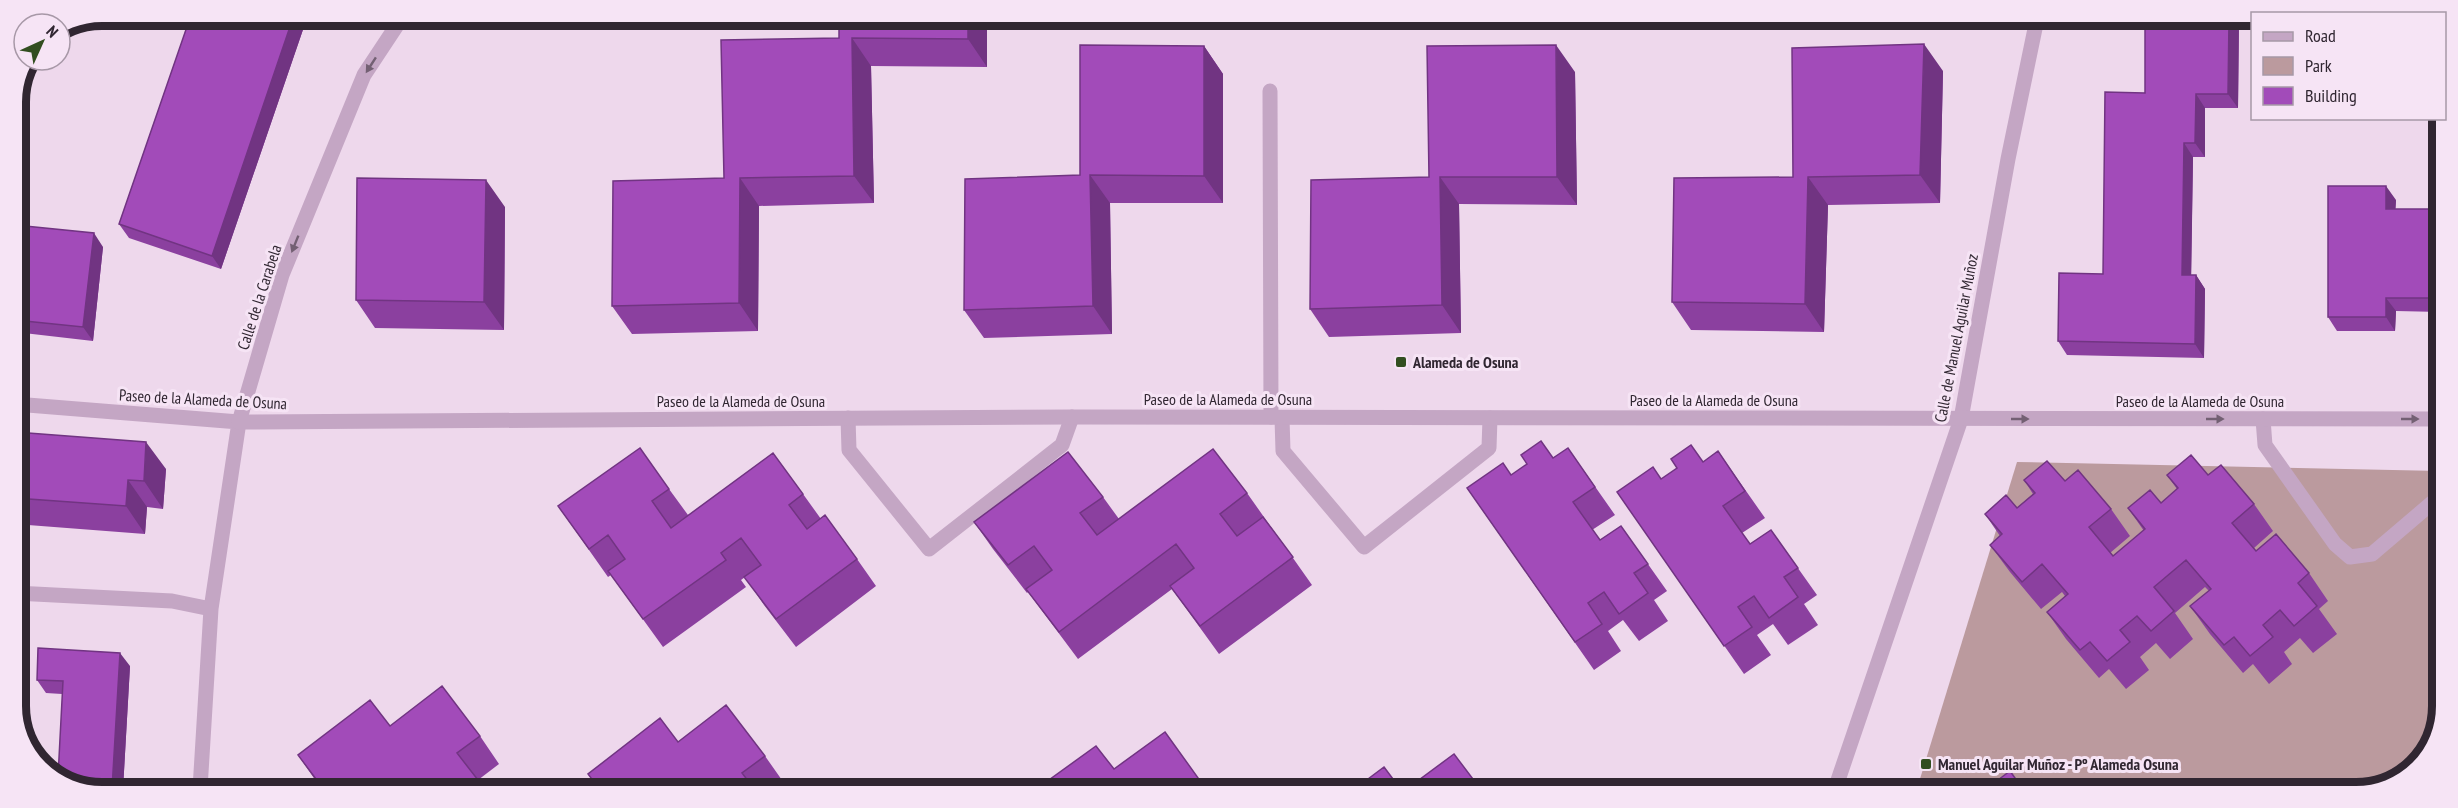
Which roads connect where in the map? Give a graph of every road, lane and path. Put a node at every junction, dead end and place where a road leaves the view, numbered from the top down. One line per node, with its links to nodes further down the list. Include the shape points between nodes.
1 (396, 26): 12 (street, Calle de la Carabela, one-way to 12, via 364,75 282,275)
2 (2036, 26): 9 (street, Calle de Manuel Aguilar Muñoz)
3 (1270, 92): 6 (street)
4 (26, 405): 12 (street, Paseo de la Alameda de Osuna)
5 (1072, 417): 6 (street, Paseo de la Alameda de Osuna); 7 (street, Paseo de la Alameda de Osuna); 7 (street, via 1062,445 930,549 849,450)
6 (1276, 417): 8 (street, Paseo de la Alameda de Osuna); 8 (street, via 1283,451 1364,547 1489,448)
7 (848, 418): 12 (street, Paseo de la Alameda de Osuna)
8 (1490, 418): 9 (street, Paseo de la Alameda de Osuna)
9 (1961, 419): 10 (street, Paseo de la Alameda de Osuna, one-way to 10); 17 (street, Calle de Manuel Aguilar Muñoz)
10 (2263, 419): 11 (street, Paseo de la Alameda de Osuna, one-way to 11); 13 (street, via 2265,444 2335,544 2350,558 2372,554)
11 (2432, 419)
12 (238, 422): 15 (street, Calle de la Carabela)
13 (2432, 503)
14 (26, 594): 15 (street, via 172,601)
15 (211, 609): 16 (street, Calle de la Carabela)
16 (200, 782)
17 (1837, 782)

